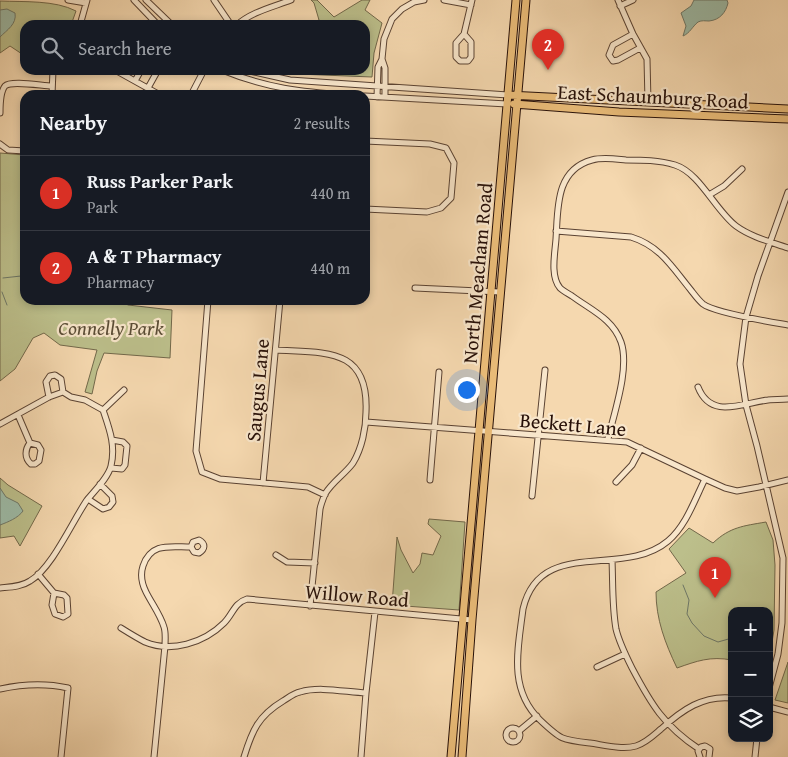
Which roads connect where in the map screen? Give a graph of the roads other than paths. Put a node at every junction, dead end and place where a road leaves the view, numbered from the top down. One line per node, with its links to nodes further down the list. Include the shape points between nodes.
1 (68, 0): 11 (street)
2 (134, 0): 15 (street)
3 (146, 0): 16 (street)
4 (214, 0): 17 (street)
5 (290, 0): 18 (street)
6 (424, 0): 22 (street, via 402,9 392,19 384,39)
7 (444, 0): 12 (street)
8 (516, 0): 39 (main road, North Meacham Road)
9 (526, 0): 41 (main road, North Meacham Road)
10 (633, 0): 13 (street)
11 (86, 1): 14 (street)
12 (471, 3): 19 (street)
13 (619, 3): 20 (street)
14 (81, 20)
15 (153, 20)
16 (167, 20)
17 (228, 20)
18 (242, 20)
19 (464, 34): 19 (street, via 471,42 468,61 460,61 456,57 456,43)
20 (633, 34): 21 (street); 21 (street, via 612,45 608,53 611,59 618,60)
21 (640, 48): 44 (street, via 647,59)
22 (382, 59): 31 (street); 33 (street)
23 (53, 75): 32 (street)
24 (124, 75): 30 (street)
25 (138, 75): 30 (street)
26 (155, 75): 34 (street)
27 (201, 75): 37 (street)
28 (236, 75): 38 (street)
29 (268, 75): 31 (street, via 290,80)
30 (135, 81): 34 (street)
31 (377, 85): 33 (street); 42 (street)
32 (52, 86): 35 (street); 48 (street, via 11,83 4,86)
33 (385, 86): 39 (street); 43 (street)
34 (148, 88): 36 (street)
35 (52, 90)
36 (151, 90)
37 (194, 90)
38 (289, 90)
39 (508, 95): 41 (main road, East Schaumburg Road); 45 (main road, North Meacham Road)
40 (370, 96): 42 (street)
41 (518, 96): 44 (main road, East Schaumburg Road); 46 (main road, North Meacham Road)
42 (376, 97): 43 (street)
43 (385, 98): 45 (street)
44 (648, 102): 47 (main road, East Schaumburg Road)
45 (507, 104): 46 (main road, East Schaumburg Road); 61 (main road, North Meacham Road)
46 (517, 104): 49 (main road, East Schaumburg Road); 62 (main road, North Meacham Road)
47 (788, 108)
48 (0, 114)
49 (788, 119)
50 (370, 141): 56 (street, via 430,144 446,148 454,163 451,198 441,208 427,212)
51 (0, 144): 52 (street, via 8,150)
52 (20, 151)
53 (742, 170): 55 (street)
54 (788, 192): 58 (street)
55 (709, 195): 57 (street, via 688,172 662,161 592,160 575,168 566,177); 58 (street, via 734,225)
56 (370, 209)
57 (556, 230): 65 (street, via 643,241 660,253 703,304); 84 (street, via 554,263 559,287 606,319 616,330 621,343 623,365)
58 (770, 242): 59 (street); 65 (street)
59 (788, 248)
60 (415, 288): 61 (street)
61 (491, 292): 62 (street); 81 (main road, North Meacham Road)
62 (500, 292): 82 (main road, North Meacham Road)
63 (208, 305): 93 (street, via 196,451 202,472 220,479)
64 (280, 305): 67 (street, Saugus Lane)
65 (746, 317): 66 (street); 75 (street, via 740,364)
66 (788, 325)
67 (276, 350): 78 (street, via 328,353 356,368 364,381); 93 (street, Saugus Lane)
68 (545, 370): 83 (street)
69 (440, 372): 80 (street)
70 (698, 387): 75 (street, via 702,397 714,405)
71 (124, 390): 76 (street)
72 (63, 392): 73 (street); 73 (street, via 61,379 50,376 46,382); 76 (street)
73 (49, 397): 77 (street)
74 (788, 399): 75 (street)
75 (746, 405): 95 (street)
76 (103, 410): 85 (street)
77 (18, 415): 79 (street); 86 (street)
78 (366, 422): 80 (street, Beckett Lane); 96 (street, via 353,462)
79 (0, 424)
80 (435, 426): 81 (street, Beckett Lane); 90 (street)
81 (480, 431): 82 (street, Beckett Lane); 109 (main road, North Meacham Road)
82 (489, 432): 83 (street, Beckett Lane); 110 (main road, North Meacham Road)
83 (538, 435): 84 (street, Beckett Lane); 97 (street)
84 (608, 439): 87 (street, Beckett Lane)
85 (112, 440): 88 (street); 88 (street, via 127,446 125,465 122,469)
86 (30, 443)
87 (641, 448): 89 (street, Beckett Lane); 92 (street, via 632,465)
88 (111, 468): 94 (street)
89 (705, 479): 95 (street, Beckett Lane, via 737,491); 102 (street, via 682,524 669,541 643,554)
90 (430, 480)
91 (788, 480): 95 (street, Beckett Lane)
92 (616, 482)
93 (263, 483): 96 (street, via 308,487)
94 (100, 484): 98 (street); 98 (street, via 112,496 113,502 103,509)
95 (767, 485): 101 (street)
96 (325, 495): 103 (street, via 320,509)
97 (532, 496)
98 (88, 500): 104 (street)
99 (191, 547): 112 (street, via 155,549 146,557 141,570 142,584 165,629)
100 (276, 556): 103 (street, via 287,562)
101 (786, 557): 115 (street, via 782,623)
102 (612, 560): 113 (street, via 614,614); 121 (street, via 578,562 551,569 536,580 525,599 517,671 523,698)
103 (315, 563): 107 (street)
104 (38, 574): 105 (street, via 29,582); 106 (street)
105 (0, 588)
106 (54, 593): 106 (street, via 52,605 55,614 66,616 69,600)
107 (310, 606): 108 (street, Willow Road); 112 (street, Willow Road, via 247,599 240,602 224,623 205,638 185,645)
108 (375, 612): 109 (street, Willow Road); 117 (street)
109 (464, 620): 110 (street, Willow Road); 130 (main road, North Meacham Road)
110 (472, 620): 131 (main road, North Meacham Road)
111 (121, 628): 112 (street, via 144,642)
112 (165, 646): 127 (street)
113 (625, 654): 114 (street); 122 (street, via 648,700)
114 (598, 666)
115 (773, 673)
116 (0, 689): 126 (street, via 42,684 68,688)
117 (366, 693): 128 (street, via 298,692 262,716 250,736); 129 (street)
118 (728, 698): 122 (street, via 702,701)
119 (773, 708): 120 (street)
120 (788, 712)
121 (537, 716): 122 (street, via 558,737 623,747 636,746 647,740); 123 (street)
122 (667, 723): 125 (street, via 680,737)
123 (519, 731)
124 (757, 742): 134 (street)
125 (699, 749): 132 (street); 133 (street, via 703,746 709,748)
126 (62, 757)
127 (154, 757)
128 (244, 757)
129 (361, 757)
130 (451, 757)
131 (462, 757)
132 (700, 757)
133 (709, 757)
134 (755, 757)

